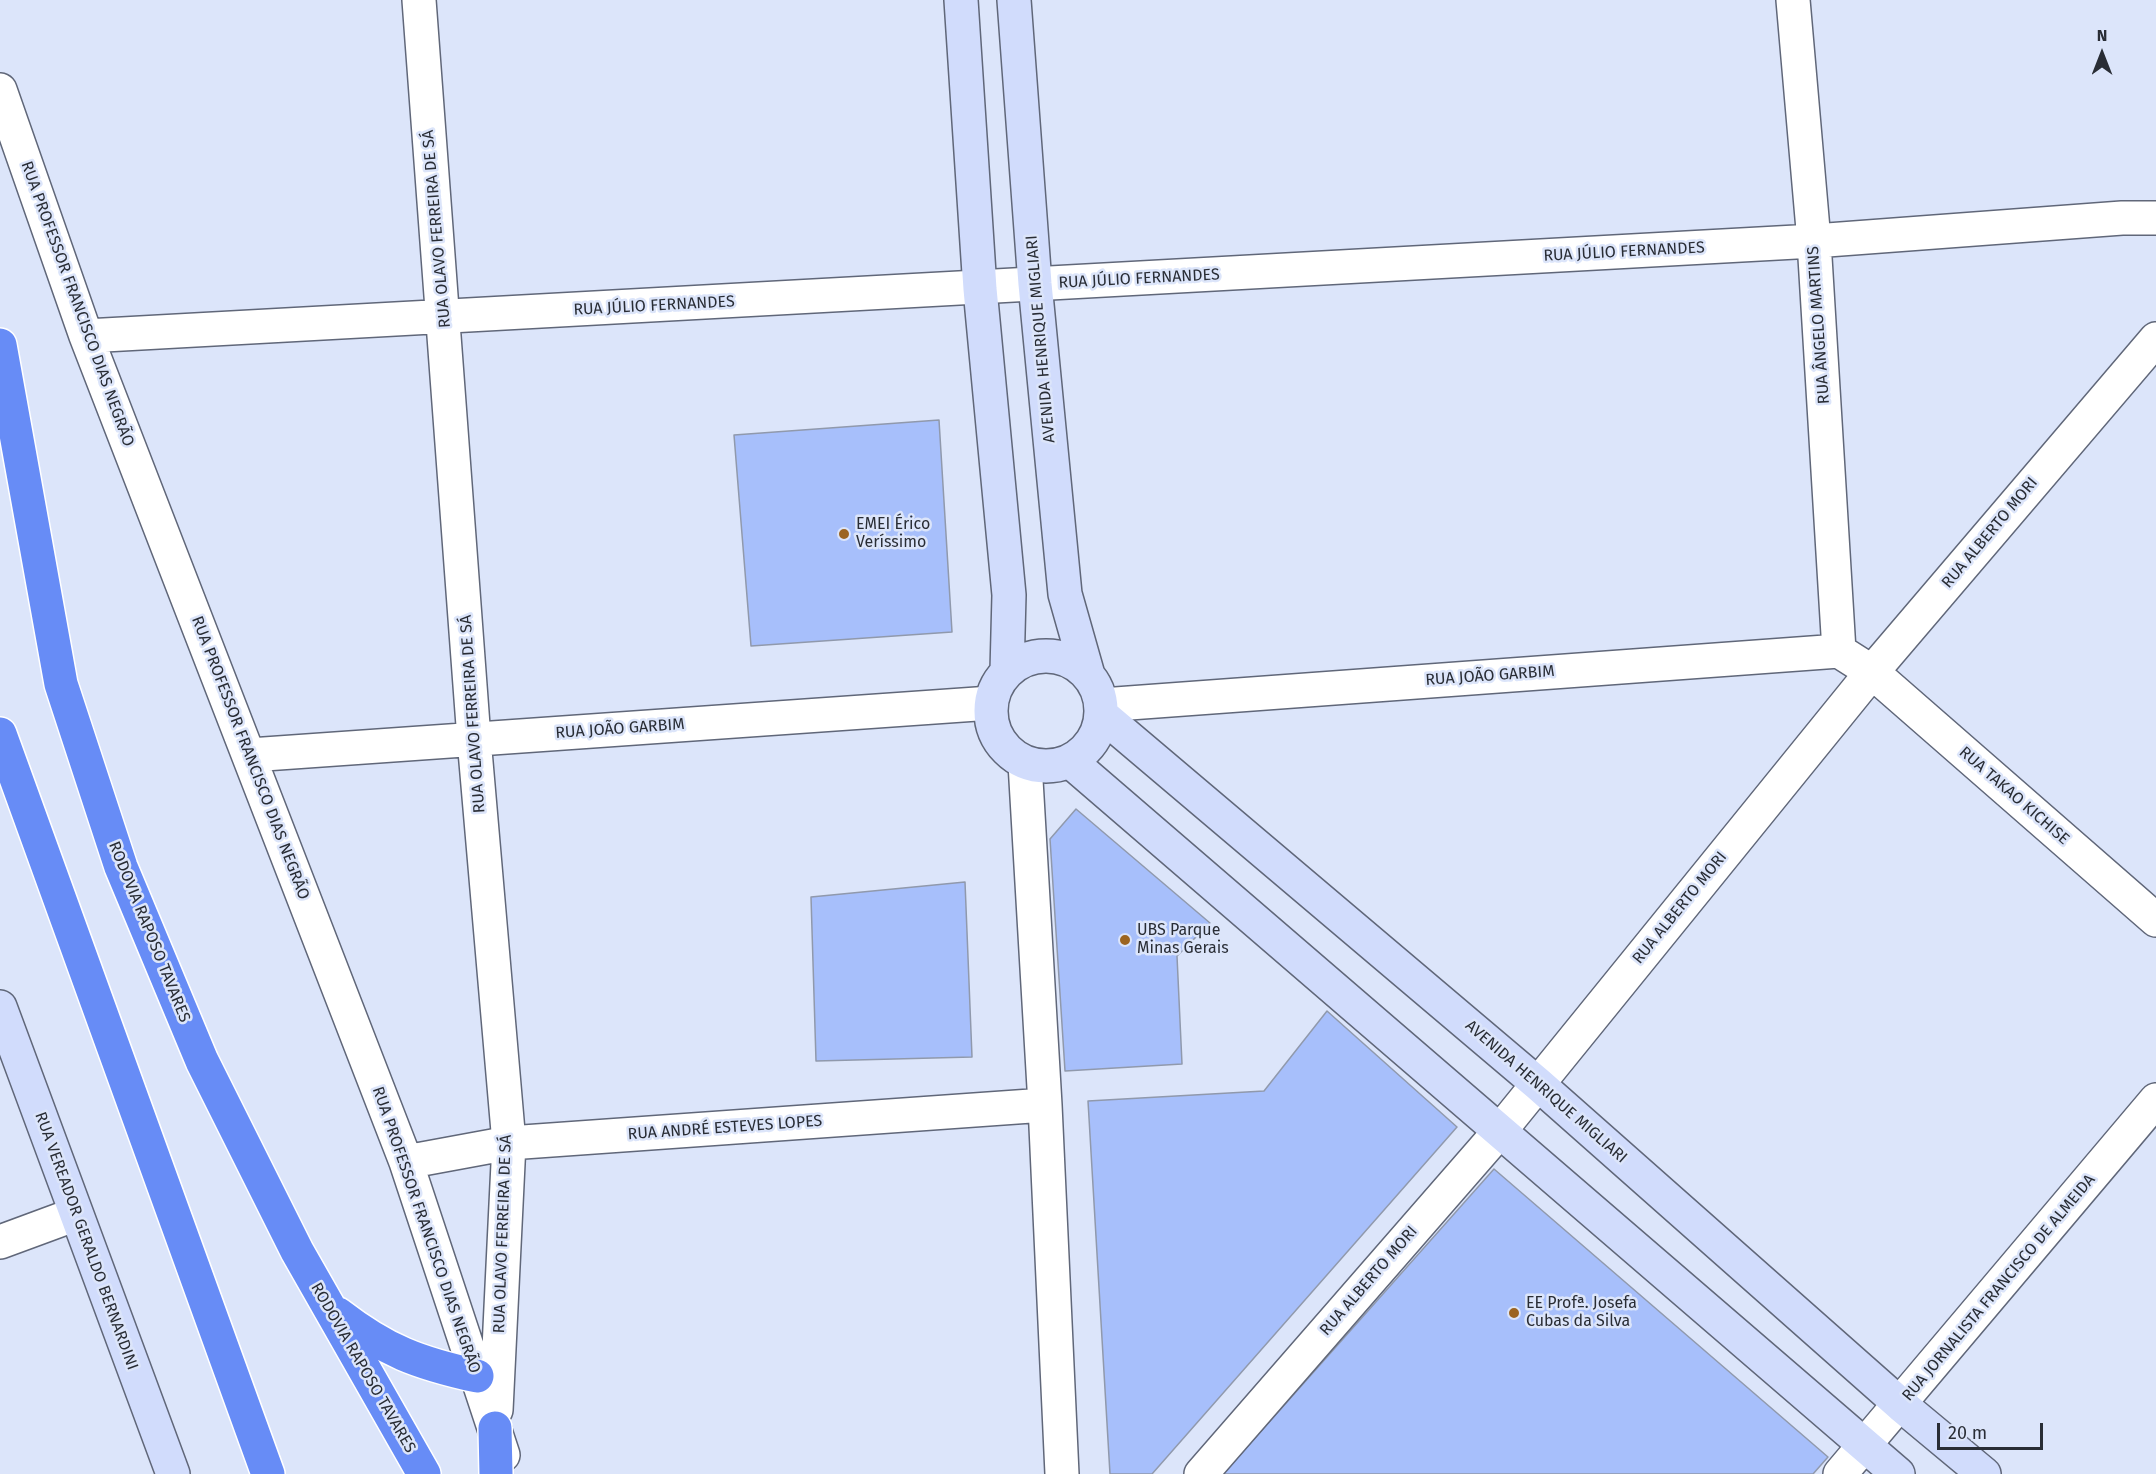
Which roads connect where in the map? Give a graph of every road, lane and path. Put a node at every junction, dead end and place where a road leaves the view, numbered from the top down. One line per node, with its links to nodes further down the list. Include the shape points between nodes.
1 (419, 0): 10 (street, RUA OLAVO FERREIRA DE SÁ)
2 (961, 0): 9 (street)
3 (1014, 0): 8 (street, AVENIDA HENRIQUE MIGLIARI)
4 (1793, 0): 7 (street, RUA ÂNGELO MARTINS)
5 (0, 90): 11 (street, RUA PROFESSOR FRANCISCO DIAS NEGRÃO)
6 (2156, 218): 7 (street, RUA JÚLIO FERNANDES)
7 (1814, 241): 8 (street, RUA JÚLIO FERNANDES); 14 (street, RUA ÂNGELO MARTINS)
8 (1035, 285): 9 (street, RUA JÚLIO FERNANDES); 17 (street, AVENIDA HENRIQUE MIGLIARI, via 1065,594)
9 (980, 289): 10 (street, RUA JÚLIO FERNANDES); 15 (street, via 1009,595)
10 (444, 318): 11 (street, RUA JÚLIO FERNANDES); 21 (street, RUA OLAVO FERREIRA DE SÁ)
11 (86, 336): 22 (street, RUA PROFESSOR FRANCISCO DIAS NEGRÃO)
12 (2156, 339): 16 (street, RUA ALBERTO MORI)
13 (0, 345): 35 (highway, RODOVIA RAPOSO TAVARES, via 61,684 121,867 202,1061)
14 (1839, 651): 16 (street); 19 (street, RUA JOÃO GARBIM)
15 (1008, 671): 17 (street, via 1023,660 1040,656 1075,663); 18 (street, via 997,685)
16 (1872, 672): 25 (street, RUA TAKAO KICHISE); 27 (street, RUA ALBERTO MORI)
17 (1088, 675): 19 (street, via 1098,689)
18 (991, 703): 21 (street, RUA JOÃO GARBIM); 24 (street, via 991,721 998,739 1009,753)
19 (1102, 710): 23 (street, via 1095,739); 27 (street, AVENIDA HENRIQUE MIGLIARI)
20 (0, 734): 41 (highway)
21 (474, 739): 22 (street, RUA JOÃO GARBIM); 31 (street, RUA OLAVO FERREIRA DE SÁ)
22 (250, 755): 32 (street, RUA PROFESSOR FRANCISCO DIAS NEGRÃO)
23 (1070, 761): 24 (street, via 1041,767); 30 (street)
24 (1025, 763): 29 (street)
25 (2156, 920)
26 (0, 1007): 33 (street, RUA VEREADOR GERALDO BERNARDINI)
27 (1538, 1084): 30 (street, RUA ALBERTO MORI); 37 (street, AVENIDA HENRIQUE MIGLIARI)
28 (2156, 1100): 37 (street, RUA JORNALISTA FRANCISCO DE ALMEIDA)
29 (1045, 1105): 31 (street, RUA ANDRÉ ESTEVES LOPES); 45 (street)
30 (1499, 1131): 39 (street); 46 (street, RUA ALBERTO MORI)
31 (509, 1143): 32 (street, RUA ANDRÉ ESTEVES LOPES); 38 (street, RUA OLAVO FERREIRA DE SÁ)
32 (406, 1162): 36 (street, RUA PROFESSOR FRANCISCO DIAS NEGRÃO)
33 (76, 1214): 34 (street); 40 (street, RUA VEREADOR GERALDO BERNARDINI)
34 (0, 1242)
35 (329, 1307): 36 (highway, via 371,1339 424,1364); 42 (highway, RODOVIA RAPOSO TAVARES)
36 (477, 1376): 38 (street, RUA PROFESSOR FRANCISCO DIAS NEGRÃO)
37 (1900, 1405): 39 (street, RUA JORNALISTA FRANCISCO DE ALMEIDA); 49 (street, AVENIDA HENRIQUE MIGLIARI)
38 (495, 1428): 43 (highway); 44 (street, RUA PROFESSOR FRANCISCO DIAS NEGRÃO)
39 (1864, 1446): 47 (street, RUA JORNALISTA FRANCISCO DE ALMEIDA); 48 (street)
40 (173, 1474)
41 (268, 1474)
42 (424, 1474)
43 (496, 1474)
44 (508, 1474)
45 (1062, 1474)
46 (1201, 1474)
47 (1840, 1474)
48 (1898, 1474)
49 (1984, 1474)

